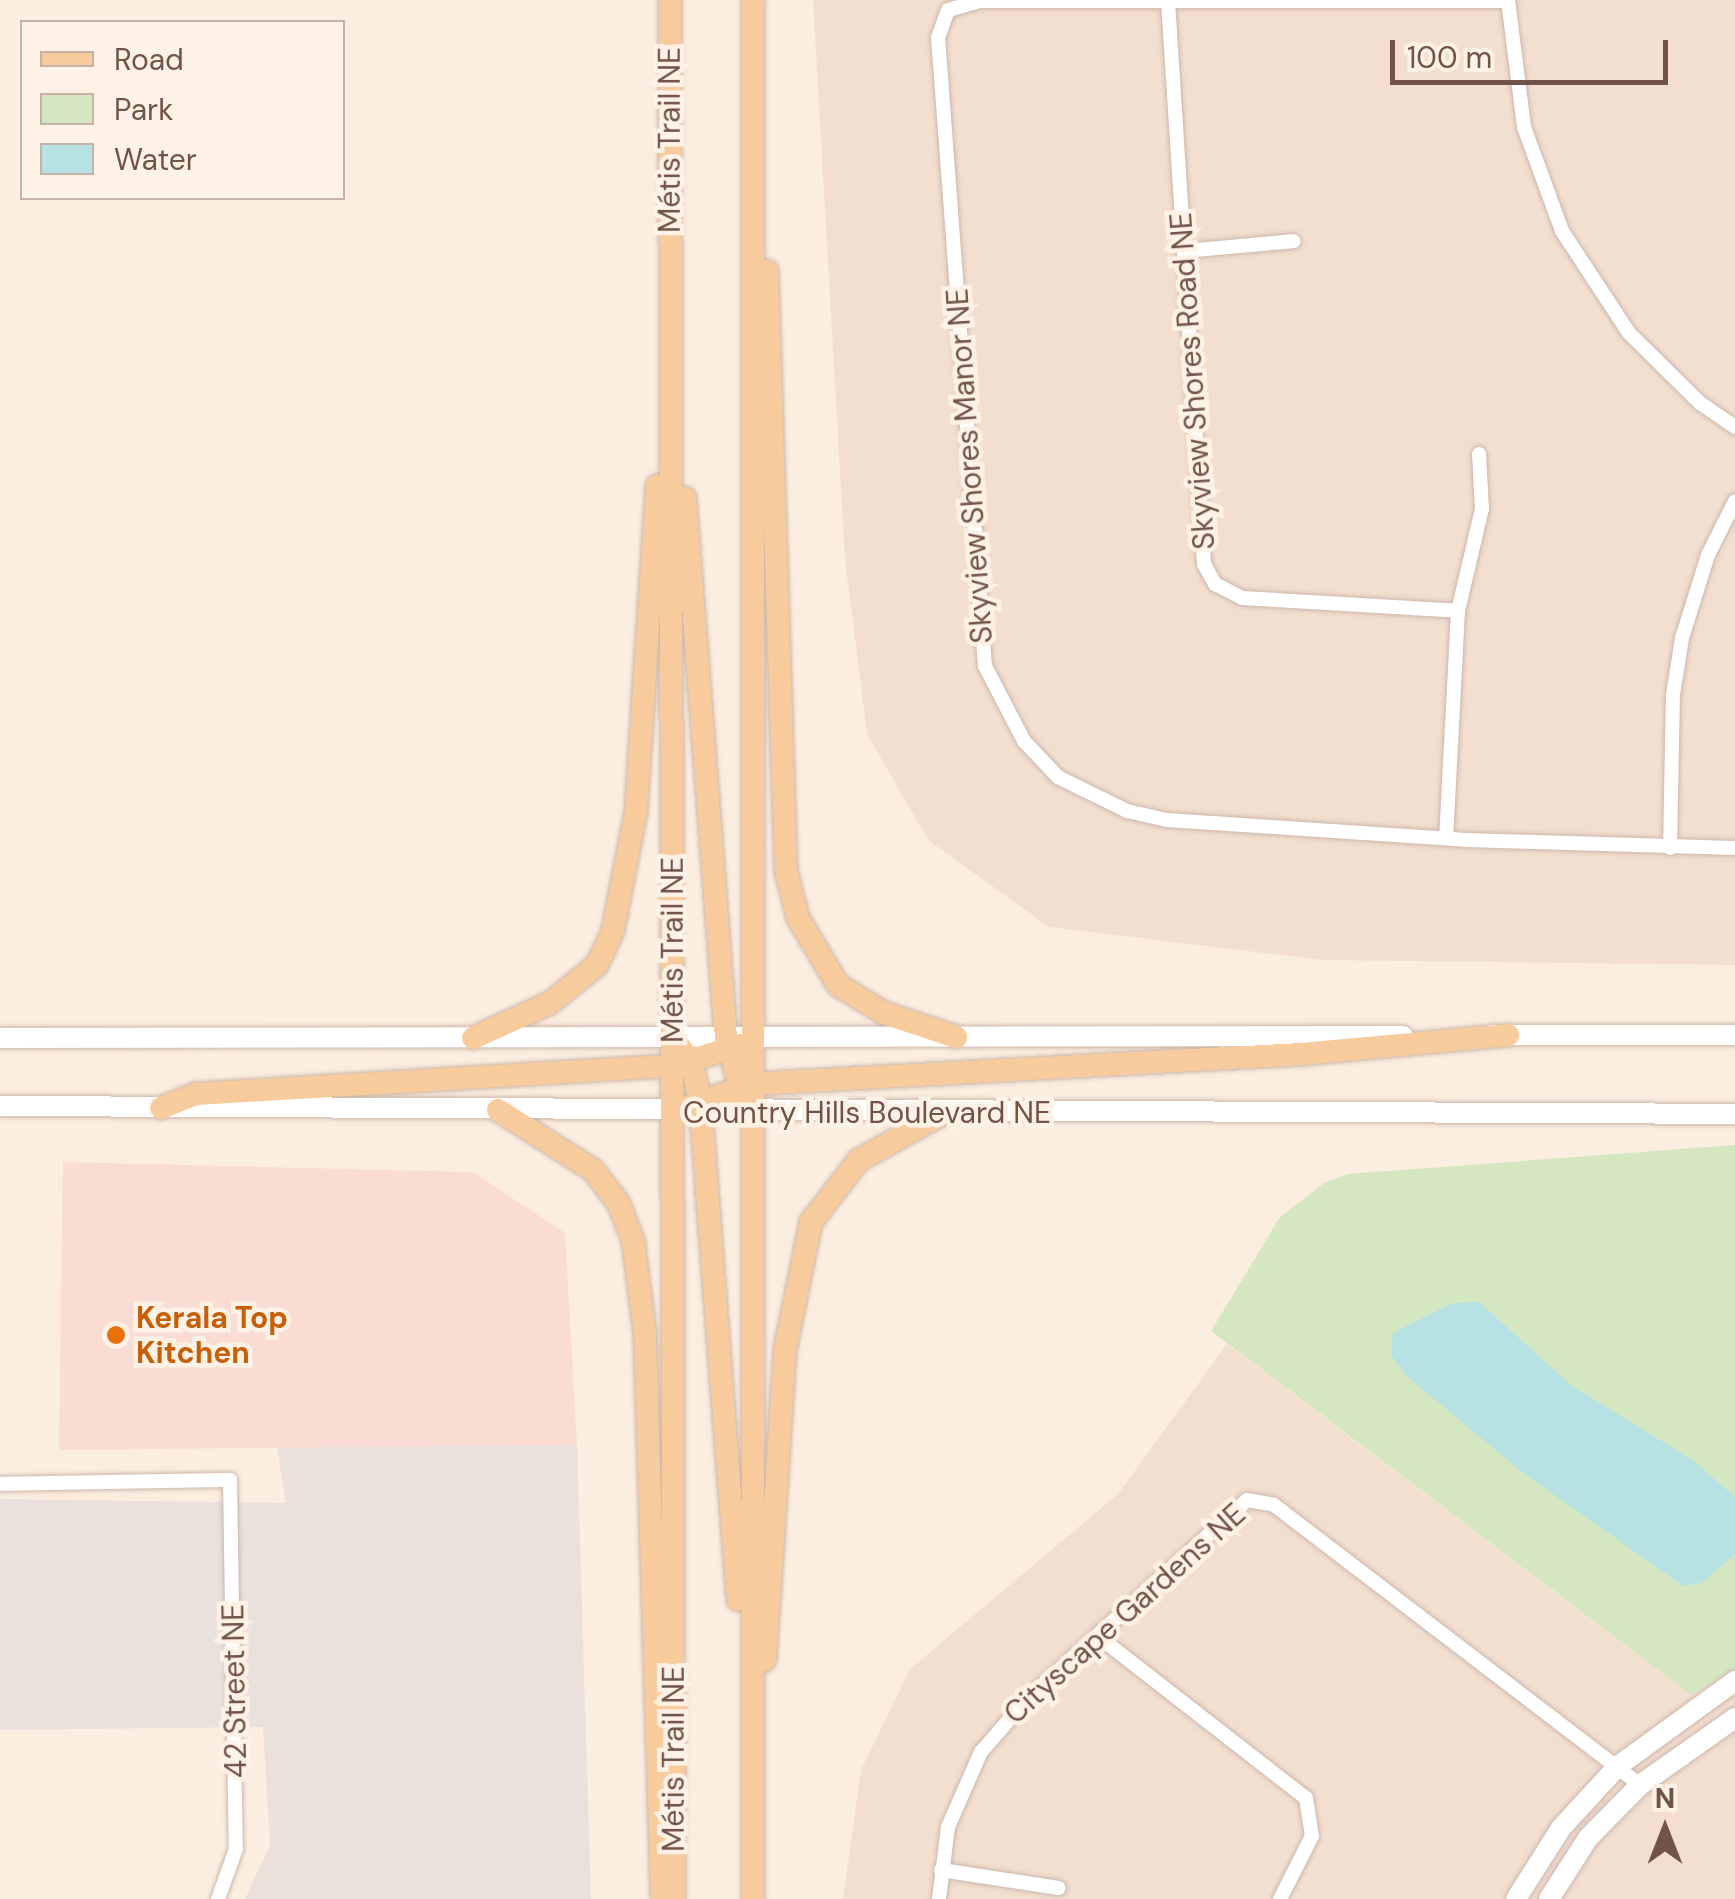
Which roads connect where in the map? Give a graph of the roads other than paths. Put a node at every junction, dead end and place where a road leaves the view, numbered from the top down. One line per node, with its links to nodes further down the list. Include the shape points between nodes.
1 (670, 0): 7 (main road, Métis Trail NE)
2 (756, 0): 18 (main road, via 786,870 798,918 838,985 884,1013); 22 (main road)
3 (1508, 0): 4 (street, Skyview Shores Manor NE); 9 (street, via 1524,126 1562,231 1629,333 1700,403)
4 (1168, 1): 6 (street, Skyview Shores Road NE); 13 (street, Skyview Shores Manor NE, via 980,1 948,10 941,22 985,666 1024,741 1058,777 1091,798 1167,820)
5 (1294, 241): 6 (street)
6 (1185, 250): 12 (street, Skyview Shores Road NE, via 1208,575 1242,598)
7 (670, 282): 8 (main road, Métis Trail NE); 20 (main road, via 636,812 625,890 596,965 550,1003)
8 (671, 350): 21 (main road, Métis Trail NE); 23 (main road)
9 (1735, 427)
10 (1479, 454): 12 (street, via 1482,509)
11 (1735, 502): 14 (street, via 1708,555 1682,638 1672,695)
12 (1458, 611): 13 (street)
13 (1446, 838): 14 (street, Skyview Shores Manor NE)
14 (1670, 848): 15 (street, Skyview Shores Manor NE)
15 (1735, 848)
16 (1735, 1035): 17 (main road)
17 (1508, 1036): 18 (main road); 25 (main road)
18 (956, 1037): 22 (main road)
19 (0, 1038): 20 (main road)
20 (473, 1038): 21 (main road)
21 (673, 1038): 23 (main road); 24 (main road, Métis Trail NE)
22 (751, 1038): 23 (main road); 25 (main road)
23 (727, 1045): 24 (main road); 25 (main road)
24 (682, 1064): 26 (main road); 28 (main road, via 196,1094); 30 (main road, Métis Trail NE)
25 (745, 1085): 26 (main road); 31 (main road)
26 (700, 1105): 30 (main road); 31 (main road, Country Hills Boulevard NE); 40 (main road)
27 (0, 1106): 28 (main road, Country Hills Boulevard NE)
28 (161, 1108): 29 (main road, Country Hills Boulevard NE)
29 (498, 1110): 30 (main road, Country Hills Boulevard NE); 44 (main road, via 593,1170 619,1204 633,1240 646,1334)
30 (673, 1112): 45 (main road, Métis Trail NE)
31 (751, 1113): 32 (main road, Country Hills Boulevard NE); 40 (main road)
32 (942, 1114): 33 (main road, Country Hills Boulevard NE); 40 (main road, via 860,1160 812,1222 799,1261 786,1350)
33 (1735, 1114)
34 (0, 1484): 43 (street, 42 Street NE, via 230,1480 236,1848)
35 (1099, 1637): 38 (street, Cityscape Gardens NE, via 1235,1505 1266,1501); 41 (street, Cityscape Gardens NE, via 1028,1698 981,1752 948,1827); 48 (street, via 1306,1798 1312,1836)
36 (1735, 1681): 38 (main road)
37 (1735, 1718): 39 (main road)
38 (1618, 1766): 39 (street, Cityscape Gardens NE); 49 (main road, via 1561,1828)
39 (1640, 1785): 50 (main road, via 1588,1838)
40 (753, 1828): 46 (main road)
41 (941, 1870): 42 (street); 47 (street, Cityscape Gardens NE)
42 (1059, 1888)
43 (218, 1899)
44 (662, 1899)
45 (674, 1899)
46 (753, 1899)
47 (939, 1899)
48 (1280, 1899)
49 (1516, 1899)
50 (1549, 1899)

